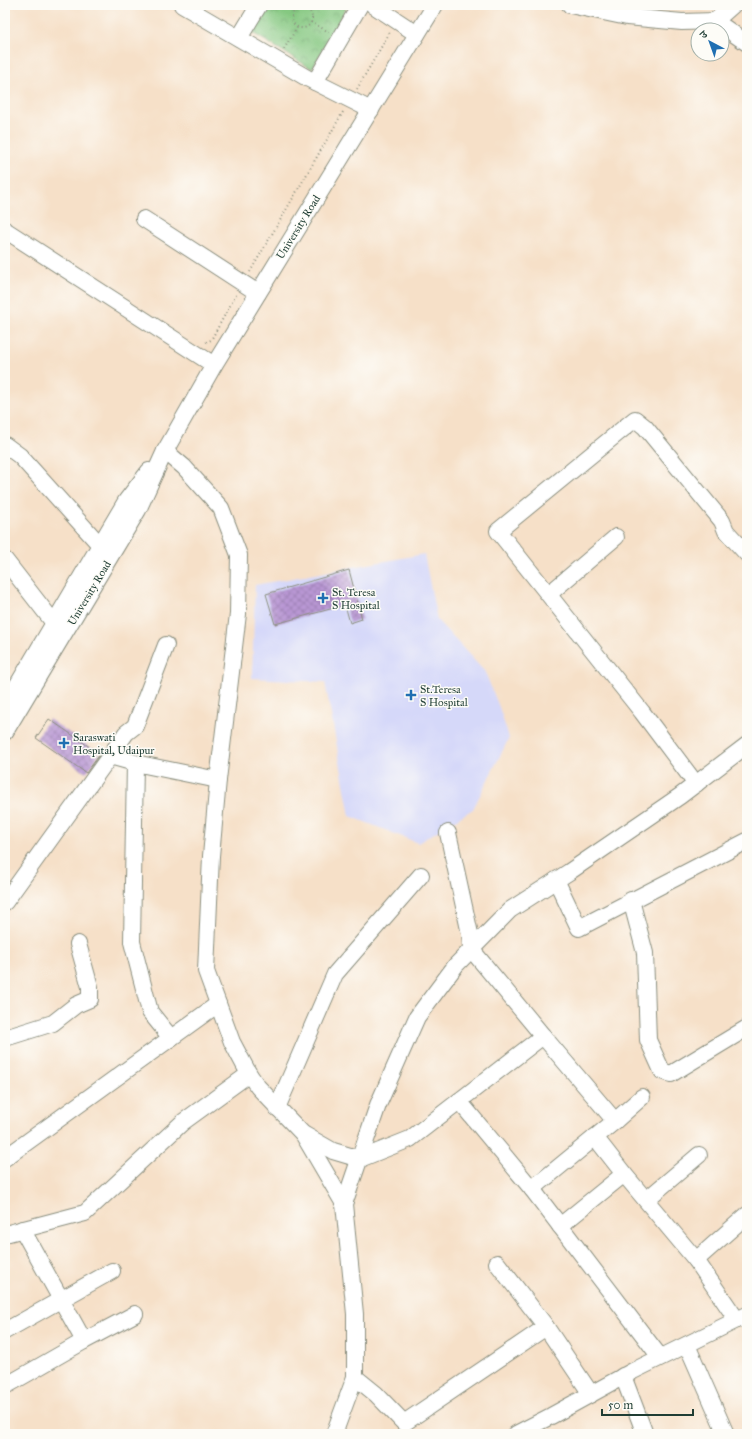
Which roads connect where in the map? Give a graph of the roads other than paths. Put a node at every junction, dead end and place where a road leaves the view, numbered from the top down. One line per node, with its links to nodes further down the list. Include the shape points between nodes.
1 (182, 5): 10 (street)
2 (259, 5): 10 (street)
3 (360, 5): 12 (street)
4 (374, 5): 9 (street)
5 (435, 5): 9 (street, University Road)
6 (570, 5): 8 (street, via 627,17 682,22)
7 (732, 5): 8 (street)
8 (715, 21): 11 (street)
9 (417, 34): 13 (street, University Road)
10 (239, 38): 12 (street)
11 (747, 43)
12 (315, 82): 13 (street)
13 (370, 110): 16 (street, University Road)
14 (144, 219): 16 (street)
15 (5, 230): 17 (street)
16 (258, 293): 17 (street, University Road)
17 (214, 365): 19 (street, University Road)
18 (5, 444): 20 (street)
19 (164, 451): 22 (street, University Road, via 138,510); 33 (street, via 184,468 221,508 239,555 238,614)
20 (12, 454): 22 (street)
21 (616, 537): 25 (street)
22 (107, 549): 26 (street, University Road); 29 (street, University Road)
23 (747, 554): 25 (street, via 645,427 635,419 498,531)
24 (5, 560): 26 (street)
25 (549, 594): 34 (street)
26 (54, 623): 28 (street, University Road)
27 (166, 645): 31 (street, via 135,726 126,733)
28 (6, 700)
29 (5, 732)
30 (747, 745): 34 (street)
31 (110, 756): 32 (street); 40 (street)
32 (135, 763): 33 (street); 47 (street, via 132,942 150,1012)
33 (218, 780): 43 (street, via 211,856 206,970)
34 (696, 784): 38 (street)
35 (448, 833): 42 (street)
36 (747, 842): 39 (street)
37 (421, 875): 51 (street, via 335,974)
38 (556, 880): 39 (street, via 579,928); 42 (street, via 510,910)
39 (631, 900): 44 (street, via 645,952 648,1040 662,1071 671,1074)
40 (5, 902)
41 (78, 944): 46 (street, via 90,987 90,999 76,1005 53,1023)
42 (471, 949): 45 (street); 57 (street, via 417,1017 378,1105)
43 (218, 1004): 47 (street); 48 (street, via 232,1042)
44 (747, 1028)
45 (543, 1036): 50 (street); 52 (street)
46 (5, 1038)
47 (171, 1038): 56 (street)
48 (249, 1074): 51 (street); 64 (street, via 183,1122 85,1213)
49 (642, 1097): 52 (street)
50 (459, 1101): 57 (street, via 410,1139); 59 (street)
51 (277, 1108): 53 (street)
52 (615, 1121): 54 (street)
53 (303, 1134): 57 (street, via 333,1151); 61 (street)
54 (595, 1137): 58 (street); 59 (street)
55 (699, 1155): 60 (street)
56 (5, 1158)
57 (360, 1159): 61 (street)
58 (624, 1174): 60 (street); 63 (street)
59 (532, 1189): 63 (street)
60 (646, 1200): 66 (street)
61 (344, 1204): 78 (street, via 355,1314)
62 (747, 1215): 66 (street)
63 (560, 1226): 76 (street)
64 (22, 1229): 65 (street); 69 (street)
65 (5, 1234)
66 (696, 1260): 71 (street)
67 (497, 1263): 72 (street)
68 (112, 1271): 69 (street)
69 (61, 1300): 73 (street); 74 (street)
70 (135, 1314): 74 (street)
71 (742, 1317): 75 (street)
72 (546, 1327): 78 (street, via 404,1423); 80 (street)
73 (5, 1331)
74 (84, 1341): 79 (street)
75 (687, 1345): 76 (street); 84 (street)
76 (660, 1357): 77 (street)
77 (623, 1376): 80 (street); 83 (street)
78 (355, 1377): 81 (street)
79 (9, 1384)
80 (592, 1394): 82 (street)
81 (338, 1433)
82 (518, 1433)
83 (645, 1434)
84 (726, 1434)

